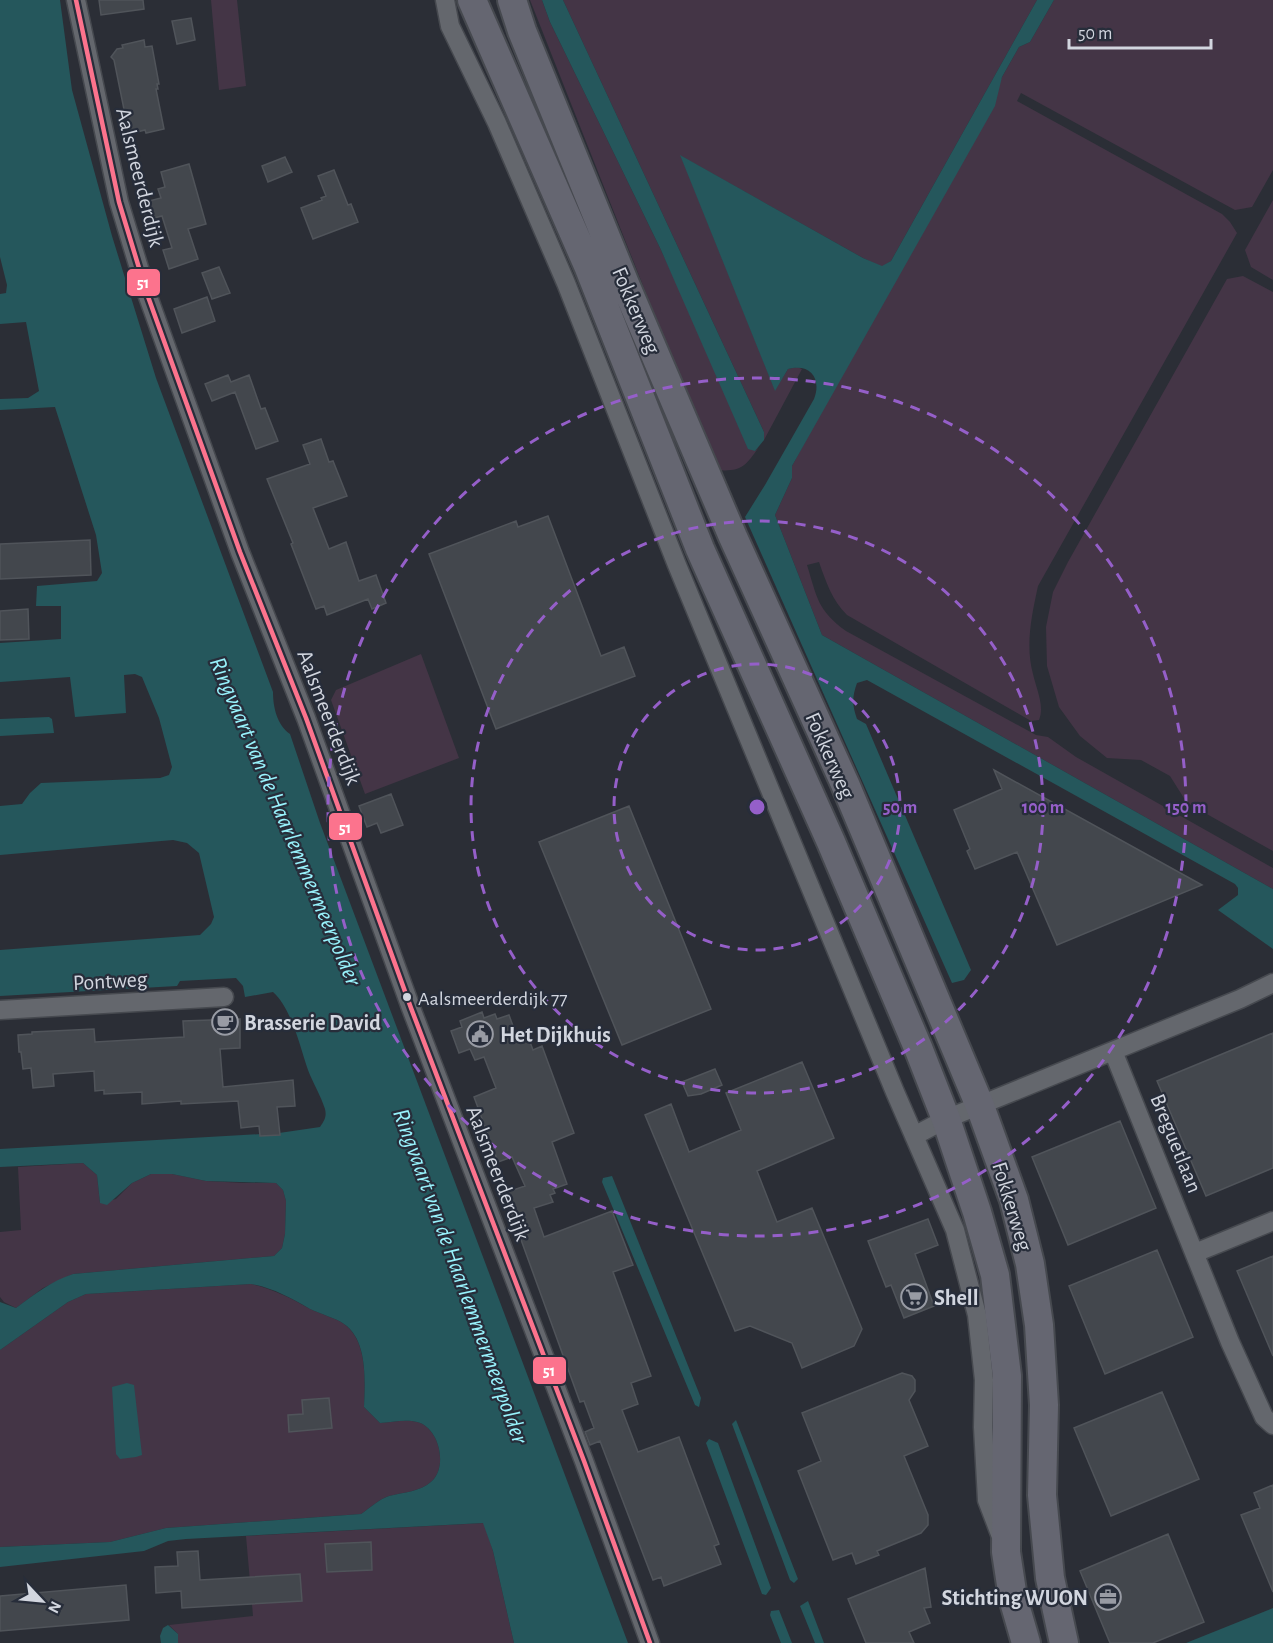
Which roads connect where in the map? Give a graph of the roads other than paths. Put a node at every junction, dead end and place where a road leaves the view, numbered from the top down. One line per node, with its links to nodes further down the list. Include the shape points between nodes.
1 (76, 0): 16 (street, Aalsmeerderdijk, via 119,202 149,301)
2 (445, 0): 11 (street, Fokkerweg, via 450,26 566,283 682,576)
3 (472, 0): 10 (main road, Fokkerweg, via 589,268 700,549 840,864)
4 (512, 0): 9 (main road, Fokkerweg, via 715,496 845,784)
5 (1273, 983): 8 (street)
6 (224, 998): 7 (street, Pontweg)
7 (0, 1010)
8 (1113, 1051): 9 (street); 13 (street, Breguetlaan)
9 (980, 1106): 10 (street); 18 (main road, Fokkerweg, via 1014,1200 1030,1264 1039,1324 1044,1405 1042,1495 1050,1578)
10 (946, 1119): 11 (street); 15 (main road, Fokkerweg, via 995,1275 1007,1376)
11 (914, 1136): 15 (street, Fokkerweg, via 955,1230 977,1315 984,1380 987,1500)
12 (1273, 1221): 13 (street)
13 (1195, 1253): 14 (street, Breguetlaan, via 1264,1417)
14 (1273, 1425)
15 (1006, 1552): 17 (main road, Fokkerweg, via 1013,1598)
16 (650, 1643)
17 (1026, 1643)
18 (1064, 1643)

